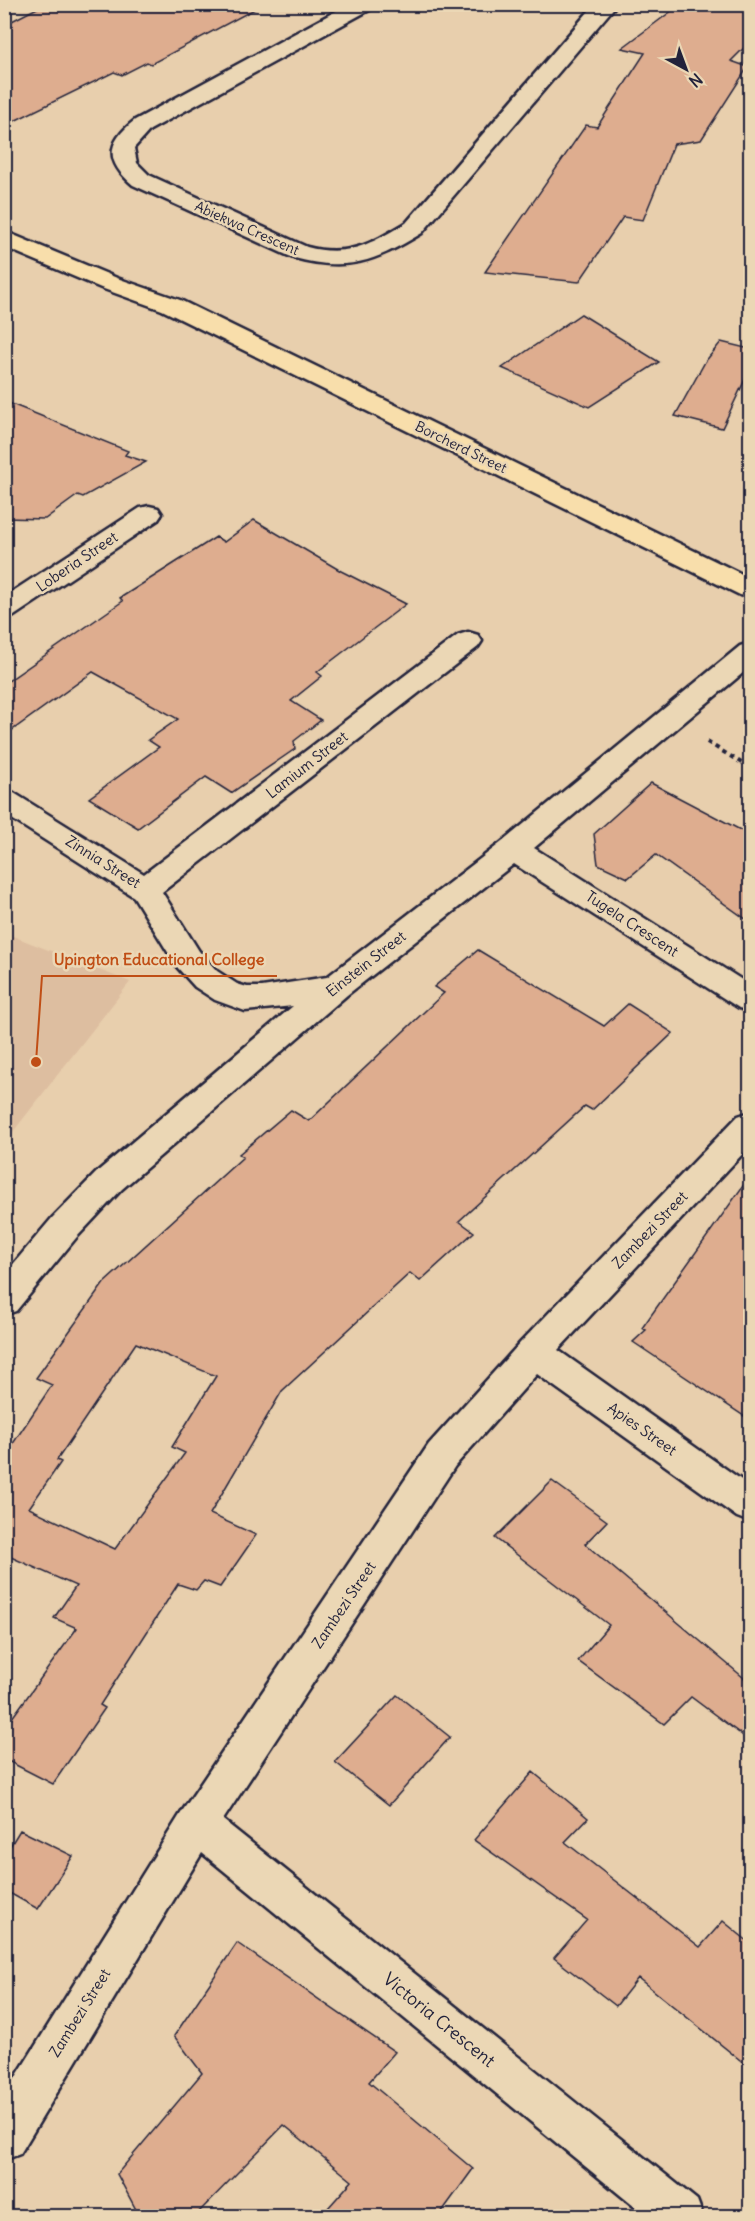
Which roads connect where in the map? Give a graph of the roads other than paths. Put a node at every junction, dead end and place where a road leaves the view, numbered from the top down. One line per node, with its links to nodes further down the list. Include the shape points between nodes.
1 (366, 4): 2 (street, Abiekwa Crescent, via 134,132 122,149 128,170 141,180 299,252 354,257 376,251 414,228)
2 (607, 4)
3 (9, 228): 5 (highway, Borcherd Street, via 109,283 171,305)
4 (149, 514): 6 (street, Loberia Street)
5 (750, 589)
6 (4, 610)
7 (468, 641): 11 (street, Lamium Street)
8 (750, 652): 10 (street, Einstein Street)
9 (4, 800): 11 (street, Zinnia Street)
10 (513, 849): 12 (street, Einstein Street); 13 (street, Tugela Crescent)
11 (146, 889): 12 (street, Zinnia Street, via 188,959 206,979 226,992 245,999 262,999)
12 (336, 987): 15 (street, Einstein Street, via 110,1180 64,1228)
13 (750, 1000)
14 (750, 1125): 16 (street, Zambezi Street)
15 (4, 1302)
16 (534, 1352): 17 (street, Apies Street); 18 (street, Zambezi Street, via 442,1455)
17 (750, 1506)
18 (197, 1824): 19 (street, Zambezi Street); 20 (street, Victoria Crescent)
19 (4, 2138)
20 (681, 2217)

